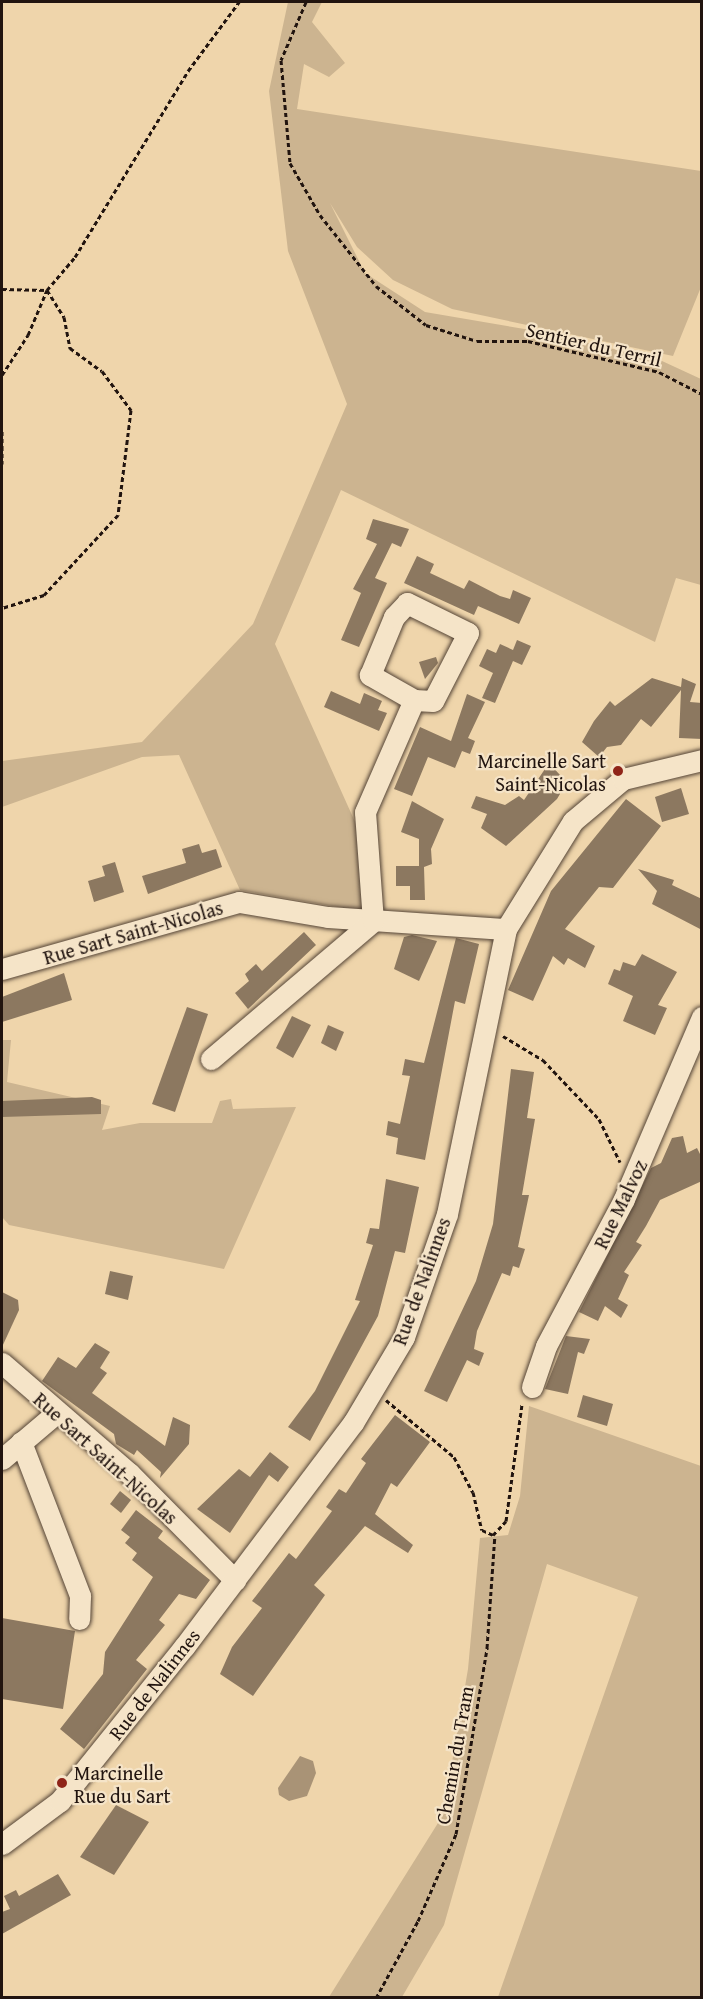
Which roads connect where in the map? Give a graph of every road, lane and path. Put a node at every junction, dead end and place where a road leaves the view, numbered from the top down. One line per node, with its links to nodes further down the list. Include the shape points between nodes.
1 (239, 2): 4 (path, via 188,71 75,257)
2 (306, 2): 6 (path, Sentier du Terril, via 281,60 290,163 320,215 376,286 426,325 477,341 528,341 659,372)
3 (2, 288): 4 (path)
4 (47, 290): 5 (path, via 28,335); 9 (path, via 64,317 70,348 102,371 131,410 130,450 118,514 44,595)
5 (2, 375)
6 (702, 394)
7 (2, 431): 8 (path)
8 (2, 464)
9 (2, 608)
10 (414, 700): 10 (street, via 433,701 468,633 407,603 394,617 370,675); 12 (street, via 365,812)
11 (702, 760): 13 (street, Rue de Nalinnes, via 623,779 573,821)
12 (373, 921): 13 (street, Rue Sart Saint-Nicolas); 14 (street, Rue Sart Saint-Nicolas, via 239,902); 17 (street)
13 (506, 929): 16 (street, Rue de Nalinnes)
14 (2, 969)
15 (702, 1017): 20 (street, Rue Malvoz, via 624,1198 546,1346)
16 (486, 1027): 18 (path, via 543,1060 603,1124); 21 (street, Rue de Nalinnes, via 447,1214 404,1337)
17 (211, 1059)
18 (619, 1158)
19 (2, 1363): 22 (street, Rue Sart Saint-Nicolas)
20 (532, 1387): 25 (path, via 523,1395 506,1521)
21 (372, 1392): 25 (path, via 447,1448 469,1481 482,1530); 26 (street, Rue de Nalinnes)
22 (55, 1414): 23 (street); 26 (street, Rue Sart Saint-Nicolas, via 129,1473)
23 (21, 1442): 24 (street); 27 (street, via 80,1596)
24 (2, 1459)
25 (495, 1535): 29 (path, Chemin du Tram, via 487,1648 456,1834 418,1921)
26 (235, 1580): 28 (street, Rue de Nalinnes, via 60,1801)
27 (79, 1619)
28 (2, 1841)
29 (376, 1998)

